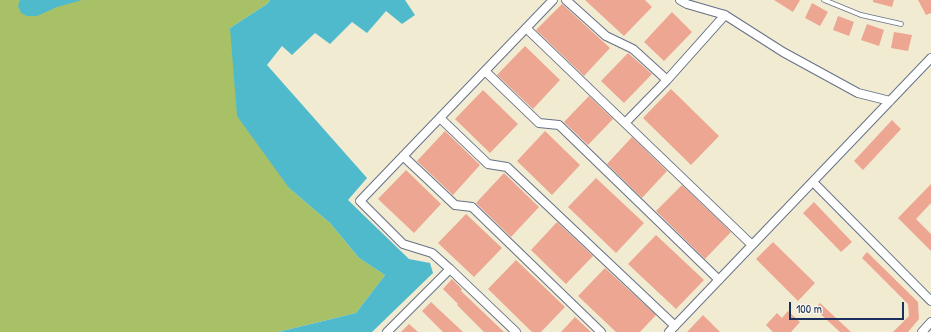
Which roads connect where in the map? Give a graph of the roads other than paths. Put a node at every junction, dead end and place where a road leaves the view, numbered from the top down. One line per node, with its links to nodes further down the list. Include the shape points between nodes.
1 (553, 0): 7 (street)
2 (566, 0): 10 (street, via 606,36 633,49)
3 (824, 0): 6 (lane, via 861,15)
4 (686, 1): 5 (street)
5 (725, 16): 10 (street); 11 (street, via 858,93)
6 (900, 24)
7 (526, 28): 9 (street); 13 (street)
8 (931, 58): 11 (street)
9 (485, 71): 12 (street); 18 (street, via 539,123 559,125)
10 (666, 80): 13 (street)
11 (890, 101): 15 (street)
12 (440, 118): 14 (street); 21 (street, via 488,164 507,167)
13 (624, 123): 16 (street)
14 (403, 156): 17 (street, via 360,201 403,244 432,252); 24 (street, via 455,206 472,207)
15 (813, 182): 16 (street); 19 (street)
16 (752, 245): 18 (street)
17 (450, 269): 22 (street); 23 (street)
18 (718, 280): 21 (street)
19 (931, 301)
20 (931, 322): 25 (street)
21 (672, 329)
22 (387, 332)
23 (516, 332)
24 (601, 332)
25 (922, 332)

